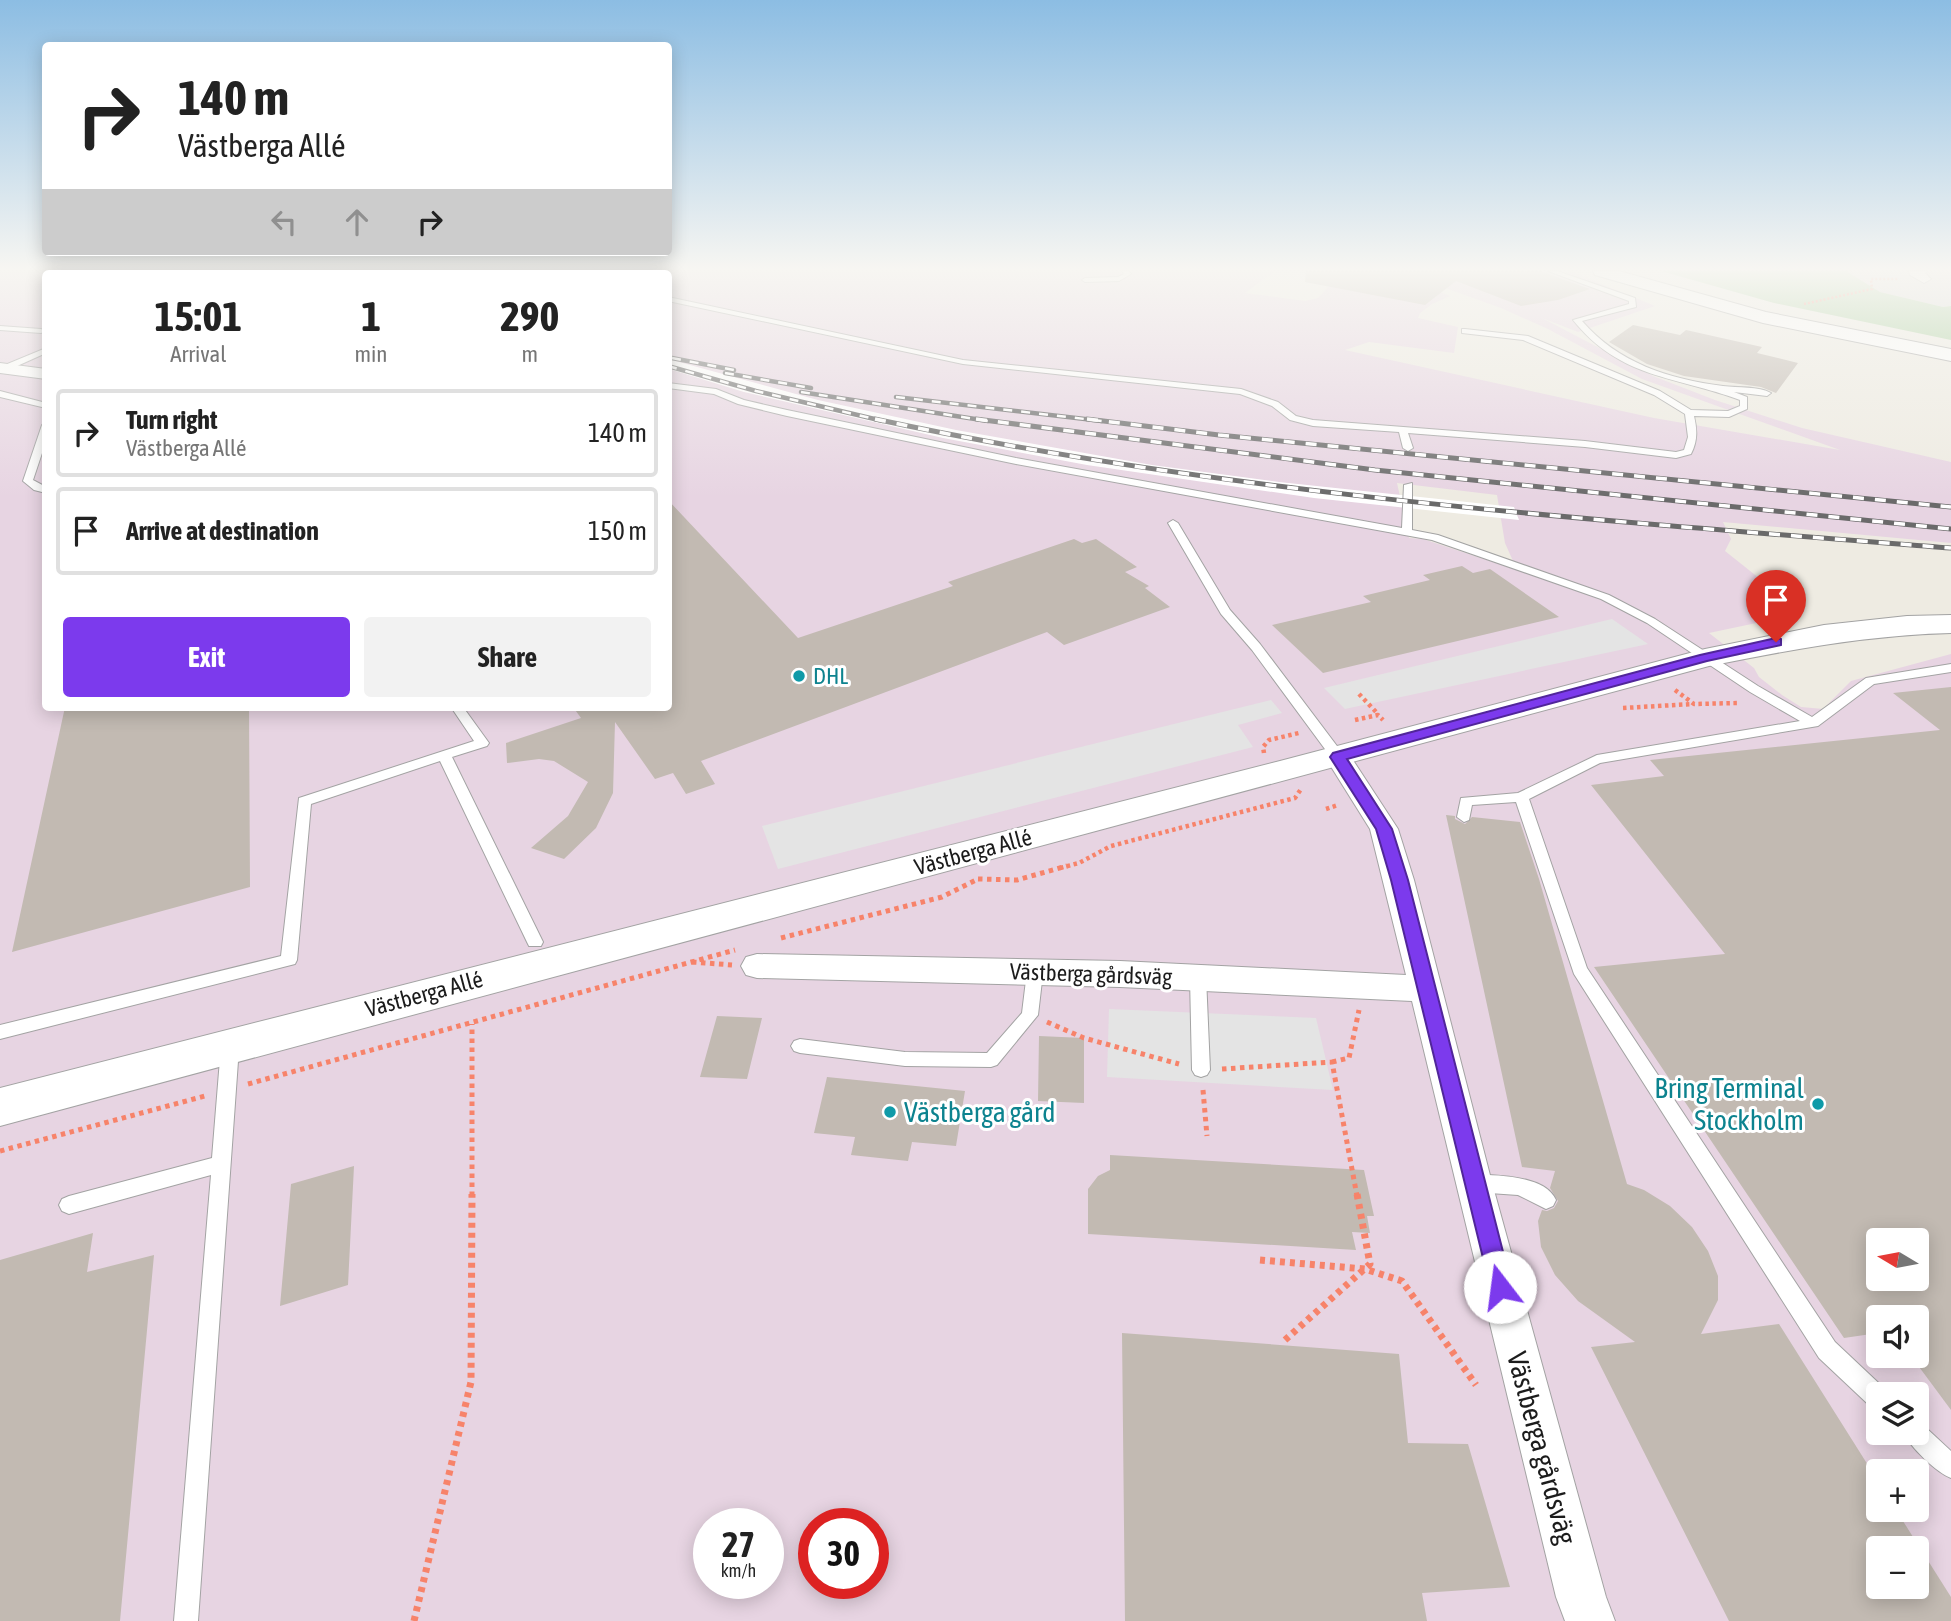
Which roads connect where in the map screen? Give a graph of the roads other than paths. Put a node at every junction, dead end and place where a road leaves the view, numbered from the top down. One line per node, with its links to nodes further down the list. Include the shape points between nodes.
1 (890, 347): 15 (lane, via 962,362 1221,388 1263,398 1303,421)
2 (1546, 347): 14 (lane, via 1657,393)
3 (1602, 347): 10 (lane, via 1649,370)
4 (1910, 347): 6 (street)
5 (42, 352): 7 (lane)
6 (1951, 355)
7 (1, 372): 8 (street)
8 (42, 374)
9 (672, 386): 21 (lane, via 1004,458)
10 (1715, 388): 11 (lane); 14 (lane, via 1744,399 1744,407 1729,414)
11 (1767, 393)
12 (0, 394): 13 (lane)
13 (42, 405)
14 (1689, 413): 15 (lane, via 1691,447 1676,455)
15 (1403, 431): 17 (lane)
16 (42, 437): 19 (lane, via 28,481)
17 (1408, 448)
18 (1409, 485): 21 (lane)
19 (42, 489)
20 (1173, 523): 28 (lane, via 1225,612)
21 (1407, 531): 23 (lane, via 1605,597)
22 (1951, 624): 23 (street, Västberga Allé, via 1824,634)
23 (1705, 657): 26 (lane); 28 (street, Västberga Allé)
24 (1951, 668): 26 (lane, via 1870,681)
25 (460, 711): 27 (lane, via 482,743)
26 (1813, 723): 29 (lane, via 1597,760)
27 (444, 755): 31 (lane); 36 (lane, via 304,801 289,960)
28 (1338, 757): 35 (street, Västberga gårdsväg, via 1384,829); 37 (street, Västberga Allé)
29 (1521, 797): 30 (lane, via 1466,801); 45 (lane, via 1580,970 1827,1350)
30 (1464, 817)
31 (535, 942)
32 (756, 952): 33 (street, Västberga gårdsväg)
33 (1035, 972): 34 (street, Västberga gårdsväg); 38 (lane, via 1030,1015 991,1060 905,1059)
34 (1198, 977): 35 (street, Västberga gårdsväg); 39 (lane)
35 (1425, 989): 42 (street, Västberga gårdsväg)
36 (0, 1032)
37 (230, 1045): 40 (street, Västberga Allé); 41 (lane)
38 (800, 1046)
39 (1201, 1070)
40 (0, 1107)
41 (221, 1164): 44 (lane); 48 (lane)
42 (1473, 1183): 43 (lane, via 1520,1186); 49 (street, Västberga gårdsväg)
43 (1546, 1200)
44 (69, 1205)
45 (1866, 1387)
46 (1928, 1445): 47 (lane)
47 (1951, 1467)
48 (186, 1621)
49 (1590, 1621)

